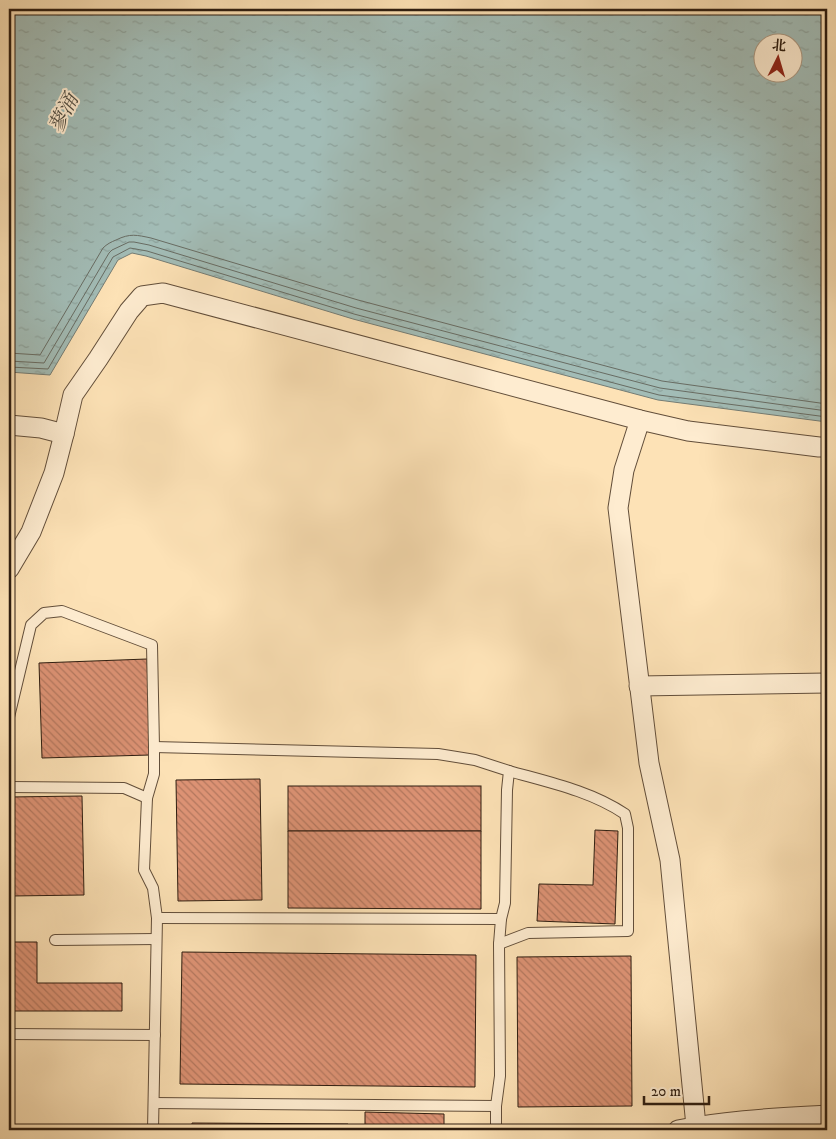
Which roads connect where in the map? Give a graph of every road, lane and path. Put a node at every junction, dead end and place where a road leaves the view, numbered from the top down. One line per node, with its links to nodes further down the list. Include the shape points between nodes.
1 (640, 420): 3 (street, via 163,292 142,296 128,311 73,395); 4 (street, via 688,431); 7 (street, via 624,470 618,508)
2 (9, 425): 3 (street)
3 (64, 434): 5 (street, via 54,472 31,532)
4 (827, 447)
5 (9, 569)
6 (827, 683): 7 (street)
7 (639, 686): 24 (street, via 649,763 670,860)
8 (9, 717): 9 (lane, via 31,625 44,613 62,612 152,645)
9 (154, 746): 10 (lane, via 438,754 475,760); 12 (lane, via 154,774)
10 (509, 771): 14 (lane, via 505,903); 17 (lane, via 559,785 610,804 625,814 628,828 628,930 528,933)
11 (9, 787): 12 (lane, via 124,788)
12 (147, 798): 13 (lane, via 144,870 153,888)
13 (156, 918): 14 (lane); 15 (lane)
14 (501, 919): 17 (lane)
15 (156, 939): 16 (lane); 19 (lane)
16 (55, 940)
17 (500, 944): 21 (lane, via 500,1076)
18 (9, 1034): 19 (lane)
19 (155, 1035): 20 (lane)
20 (154, 1102): 21 (lane); 25 (lane)
21 (496, 1106): 26 (lane)
22 (827, 1115): 23 (street)
23 (754, 1125): 24 (street)
24 (687, 1128)
25 (154, 1130)
26 (496, 1130)

